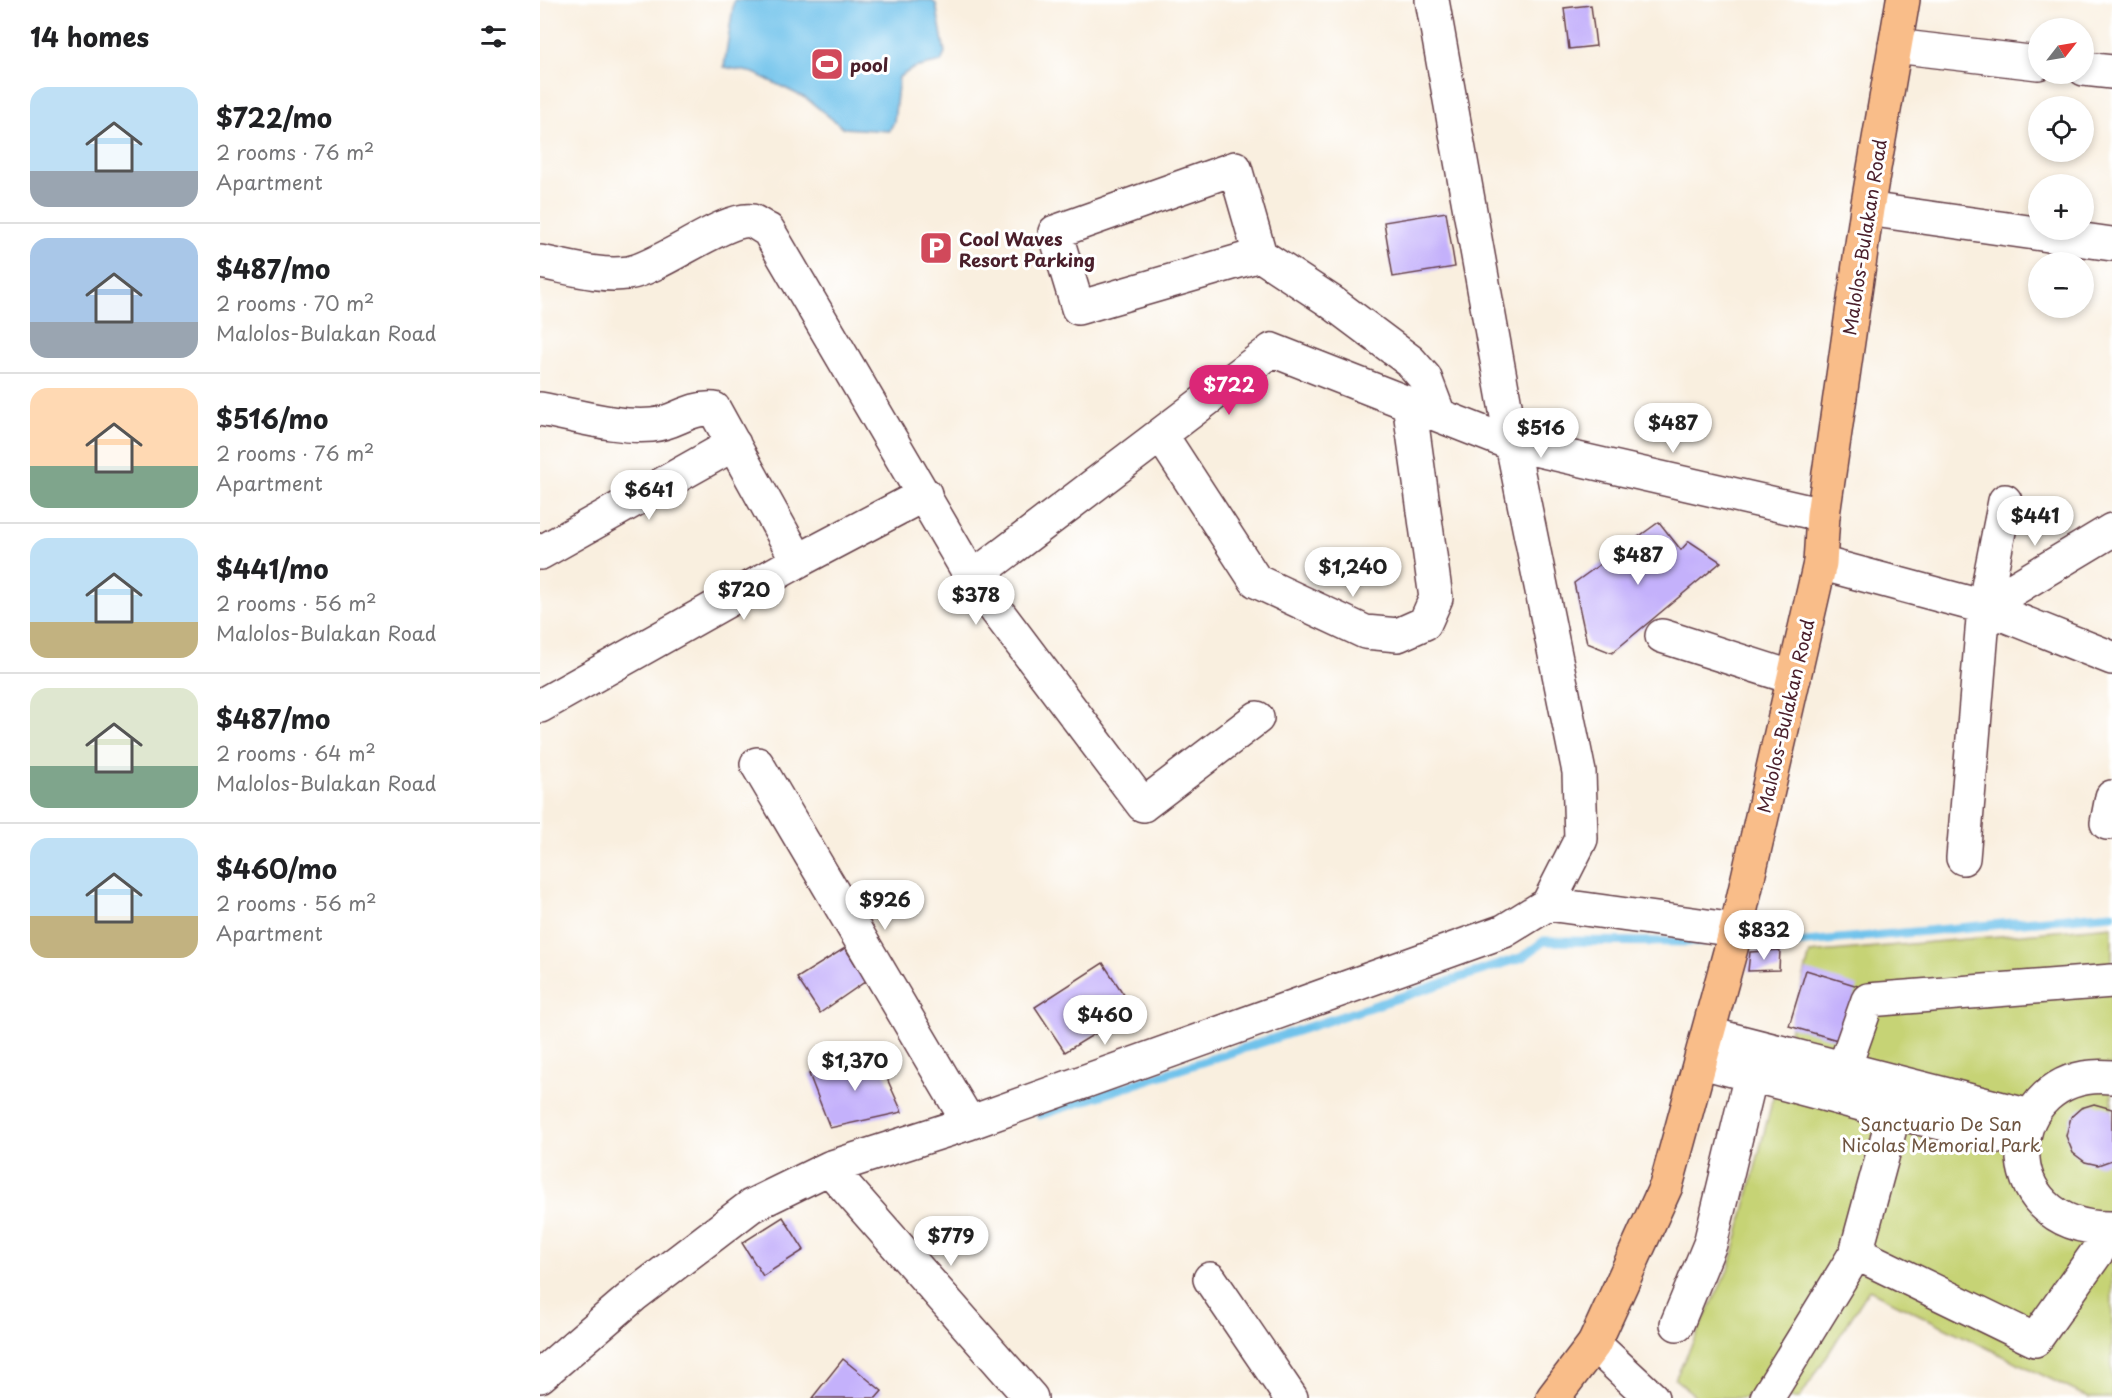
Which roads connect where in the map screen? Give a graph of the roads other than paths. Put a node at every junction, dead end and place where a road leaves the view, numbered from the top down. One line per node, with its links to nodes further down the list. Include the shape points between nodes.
1 (1432, 0): 15 (street)
2 (1903, 0): 3 (main road, Malolos-Bulakan Road)
3 (1895, 46): 4 (street); 7 (main road, Malolos-Bulakan Road)
4 (2028, 62)
5 (2094, 70): 6 (street)
6 (2112, 72)
7 (1867, 209): 8 (street); 18 (main road, Malolos-Bulakan Road)
8 (2112, 244)
9 (1260, 255): 9 (street, via 1078,308 1054,232 1235,168); 12 (street, via 1410,361 1425,378)
10 (540, 262): 16 (street, via 608,274 630,273 732,225 751,221 768,230)
11 (540, 409): 14 (street, via 653,425 697,408 714,409)
12 (1424, 409): 13 (street, via 1272,350); 13 (street, via 1436,598 1425,623 1398,635 1365,632 1256,580); 15 (street)
13 (1161, 435): 23 (street)
14 (734, 444): 20 (street); 21 (street)
15 (1512, 444): 18 (street); 32 (street, via 1579,772 1581,839)
16 (925, 494): 21 (street); 23 (street)
17 (2005, 501): 24 (street)
18 (1823, 515): 22 (main road, Malolos-Bulakan Road)
19 (2112, 530): 24 (street)
20 (540, 553)
21 (798, 561): 28 (street)
22 (1820, 563): 24 (street); 27 (main road, Malolos-Bulakan Road)
23 (972, 578): 29 (street, via 1143,805)
24 (1984, 607): 26 (street); 31 (street)
25 (1662, 636): 27 (street)
26 (2112, 658)
27 (1794, 678): 33 (main road, Malolos-Bulakan Road)
28 (540, 706)
29 (1257, 718)
30 (758, 764): 40 (street)
31 (1964, 858)
32 (1548, 904): 33 (street); 40 (street, via 1504,931)
33 (1736, 930): 35 (main road, Malolos-Bulakan Road)
34 (2112, 981): 37 (street, via 1868,1000)
35 (1705, 1048): 36 (street); 47 (main road, Malolos-Bulakan Road, via 1666,1186)
36 (1755, 1061): 37 (street); 39 (street); 46 (street, via 1710,1244)
37 (1844, 1068): 39 (street)
38 (2112, 1077): 41 (street, via 2093,1075 2068,1082 2046,1096)
39 (1898, 1098): 41 (street); 44 (street)
40 (969, 1123): 42 (street)
41 (2027, 1129): 43 (street, via 2023,1166 2046,1208 2066,1222 2090,1229)
42 (829, 1168): 48 (street, via 751,1206 633,1296); 49 (street)
43 (2112, 1229): 44 (street, via 2035,1340)
44 (1856, 1253): 53 (street)
45 (1210, 1279): 50 (street)
46 (1677, 1324)
47 (1594, 1344): 51 (main road, Malolos-Bulakan Road); 52 (street)
48 (540, 1376)
49 (1030, 1398)
50 (1291, 1398)
51 (1553, 1398)
52 (1652, 1398)
53 (1767, 1398)

